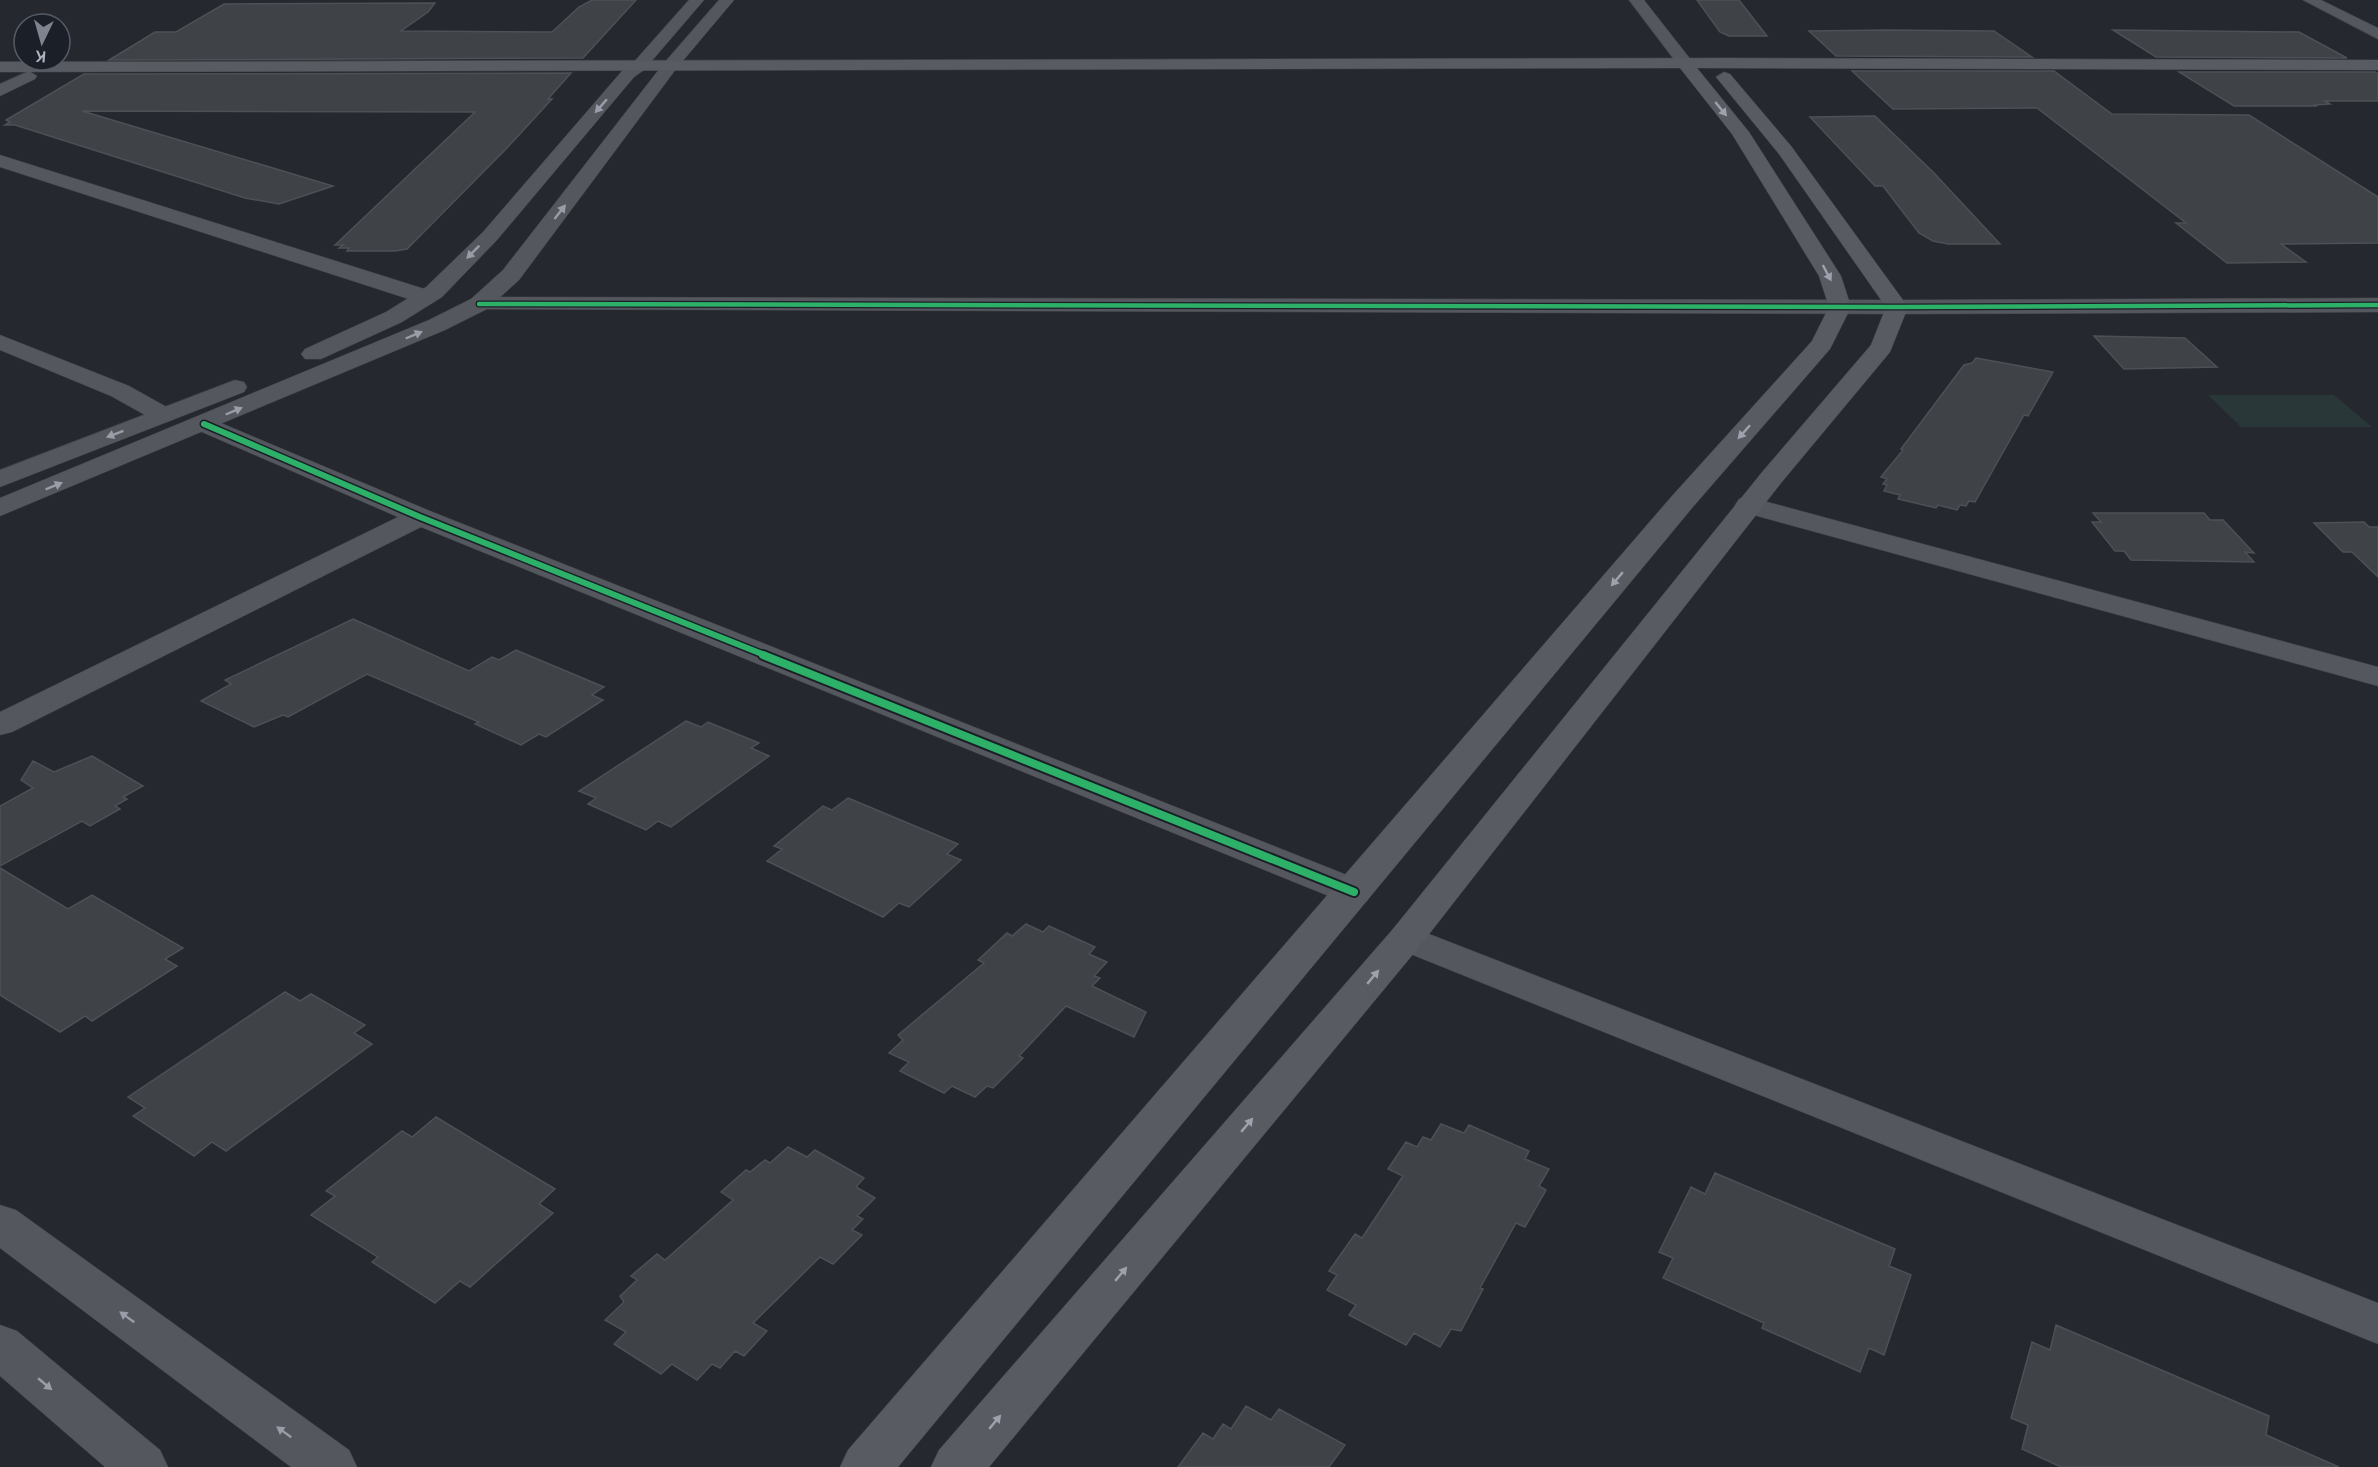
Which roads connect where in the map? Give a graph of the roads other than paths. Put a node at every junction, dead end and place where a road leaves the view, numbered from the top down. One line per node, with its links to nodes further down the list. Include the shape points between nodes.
1 (697, 0): 9 (street)
2 (727, 0): 10 (street)
3 (1636, 0): 8 (street)
4 (2310, 0): 5 (street)
5 (2378, 34)
6 (2378, 65): 8 (main road)
7 (0, 67): 9 (main road)
8 (1702, 68): 10 (main road); 13 (main road); 19 (main road, one-way to 19, via 1830,276); 20 (main road, via 1785,150)
9 (633, 70): 10 (main road); 12 (main road); 16 (street, one-way to 16, via 490,236)
10 (668, 70): 17 (street, one-way to 10, via 511,275)
11 (0, 76): 12 (main road)
12 (29, 76): 14 (street)
13 (2378, 76)
14 (0, 91)
15 (0, 161): 16 (street)
16 (426, 297): 22 (street, via 394,317 275,371)
17 (479, 304): 19 (street); 23 (street, one-way to 17)
18 (2378, 305): 20 (street)
19 (1839, 307): 20 (street); 30 (main road, one-way to 30, via 1822,344 1682,502)
20 (1897, 307): 25 (main road, via 1881,347)
21 (0, 342): 22 (street, via 120,391)
22 (163, 416): 24 (street, one-way to 24)
23 (204, 424): 26 (street, one-way to 23); 27 (street)
24 (0, 479)
25 (1749, 505): 28 (street); 31 (main road)
26 (0, 508)
27 (420, 517): 29 (street); 30 (street)
28 (2378, 677)
29 (0, 725)
30 (1354, 892): 37 (main road)
31 (1406, 938): 33 (street); 38 (main road, one-way to 31)
32 (0, 1223): 36 (street, one-way to 32)
33 (2378, 1324)
34 (0, 1346): 35 (street, one-way to 35)
35 (142, 1467)
36 (331, 1467)
37 (866, 1467)
38 (957, 1467)

